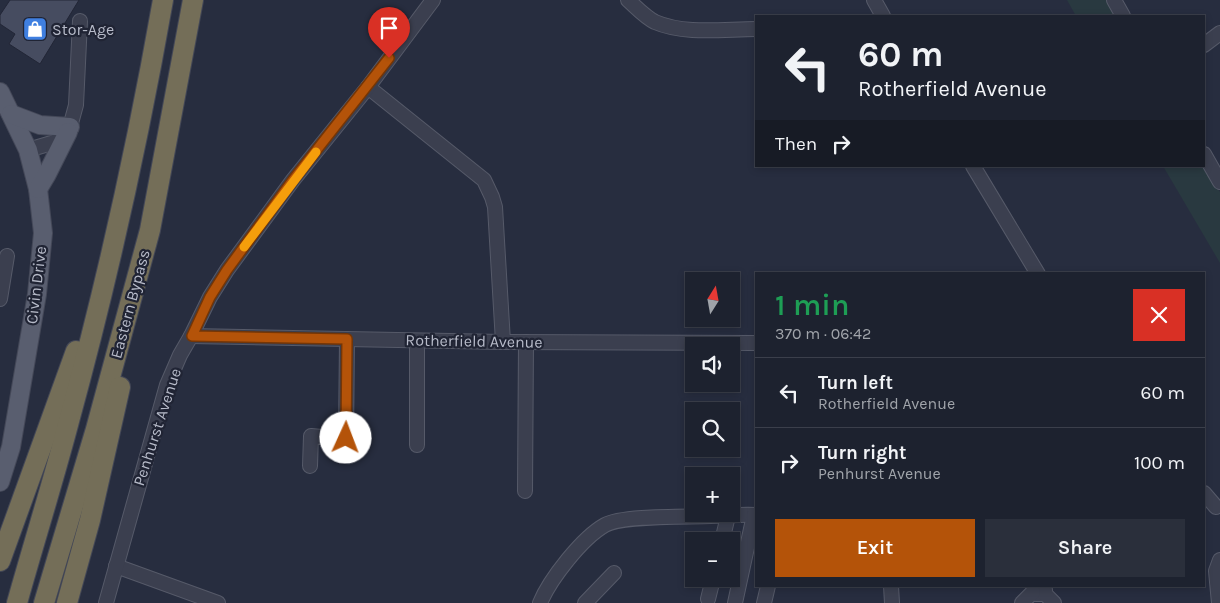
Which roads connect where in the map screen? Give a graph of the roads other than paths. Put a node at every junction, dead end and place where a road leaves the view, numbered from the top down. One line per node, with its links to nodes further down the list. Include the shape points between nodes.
1 (163, 0): 24 (highway, Eastern Bypass)
2 (193, 0): 22 (highway, Eastern Bypass)
3 (433, 0): 13 (street, Penhurst Avenue)
4 (628, 0): 10 (street, via 653,21 678,28)
5 (874, 0): 7 (street)
6 (1114, 0): 8 (street)
7 (882, 15)
8 (1122, 15)
9 (80, 21): 16 (street, via 76,104)
10 (755, 28)
11 (1220, 33): 12 (street)
12 (1205, 44)
13 (368, 87): 27 (street, Penhurst Avenue, via 293,180 227,270); 30 (street, via 484,180 496,207)
14 (0, 92): 15 (main road, Civin Drive)
15 (11, 114): 16 (main road, via 40,125); 17 (main road, Civin Drive)
16 (69, 130): 17 (street, via 55,142); 21 (main road)
17 (28, 150): 21 (main road, Civin Drive)
18 (1205, 156): 20 (street)
19 (974, 167): 25 (street)
20 (1220, 182)
21 (38, 189): 35 (main road, Civin Drive, via 43,233 37,294 11,447)
22 (150, 230): 53 (highway, Eastern Bypass); 54 (highway, via 121,382 90,520)
23 (8, 256): 26 (street)
24 (108, 267): 43 (highway, via 56,401); 52 (highway, Eastern Bypass, via 69,421)
25 (1037, 272)
26 (0, 300)
27 (192, 336): 28 (street, Rotherfield Avenue); 44 (street, Penhurst Avenue, via 167,385)
28 (347, 339): 29 (street, Rotherfield Avenue); 34 (street, via 346,437 311,436)
29 (417, 341): 30 (street, Rotherfield Avenue); 33 (street)
30 (503, 342): 31 (street, Rotherfield Avenue)
31 (526, 342): 32 (street, Rotherfield Avenue); 36 (street)
32 (755, 343)
33 (418, 445)
34 (310, 466)
35 (0, 482)
36 (525, 491)
37 (1205, 494): 38 (street)
38 (1216, 507)
39 (755, 515): 40 (street); 59 (street)
40 (740, 516)
41 (685, 517): 57 (street, via 621,520 606,524 591,534 556,575)
42 (1220, 560): 64 (street, via 1216,571)
43 (0, 561)
44 (116, 566): 50 (street); 55 (street, Penhurst Avenue)
45 (614, 574): 58 (street)
46 (712, 587): 51 (street)
47 (768, 587): 60 (street)
48 (891, 587): 61 (street)
49 (1038, 589): 62 (street); 63 (street)
50 (186, 597): 56 (street)
51 (710, 602)
52 (17, 603)
53 (44, 603)
54 (67, 603)
55 (106, 603)
56 (218, 603)
57 (540, 603)
58 (585, 603)
59 (735, 603)
60 (764, 603)
61 (892, 603)
62 (1022, 603)
63 (1054, 603)
64 (1219, 603)

